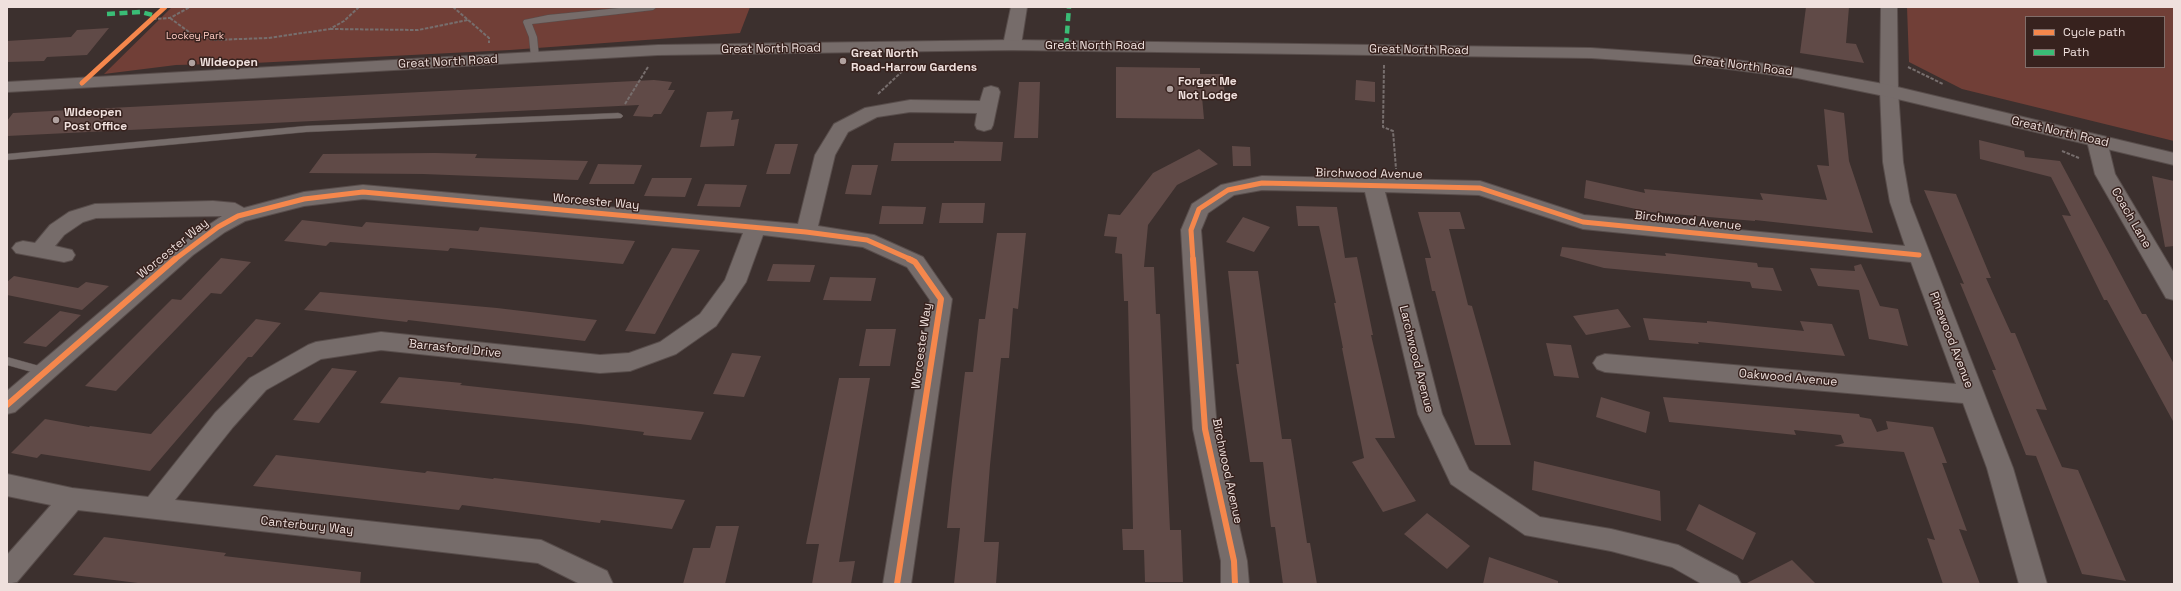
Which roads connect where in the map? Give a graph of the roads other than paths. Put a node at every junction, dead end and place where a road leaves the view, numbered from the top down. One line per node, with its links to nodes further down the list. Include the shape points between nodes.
1 (653, 7): 5 (lane, via 528,22)
2 (1020, 7): 4 (street)
3 (1889, 7): 7 (street, Pinewood Avenue)
4 (1012, 45): 5 (street, Great North Road, via 658,50); 7 (street, Great North Road, via 1591,53 1705,61 1797,73)
5 (535, 57): 6 (street, Great North Road)
6 (9, 89)
7 (1889, 92): 10 (street, Great North Road); 18 (street, Pinewood Avenue, via 1893,162 1900,202)
8 (988, 108): 16 (street, via 910,106 872,112 841,128 825,154)
9 (618, 116): 11 (lane, via 306,129)
10 (2097, 141): 12 (street, Great North Road); 19 (street, Coach Lane, via 2100,162 2105,174)
11 (7, 157)
12 (2174, 159)
13 (1372, 185): 18 (street, Birchwood Avenue, via 1480,188 1584,222); 31 (street, Birchwood Avenue, via 1262,183 1228,190 1199,209 1191,230 1205,429 1234,561); 32 (street, Larchwood Avenue, via 1430,414 1460,477 1534,527 1611,540 1678,557)
14 (238, 216): 15 (street, Worcester Way, via 304,199 363,192); 17 (street, via 235,210 213,208 95,211 76,217 31,249); 22 (street, Worcester Way, via 186,250)
15 (756, 227): 16 (street, Worcester Way); 27 (street, Barrasford Drive, via 735,282 708,320 668,348 630,362 600,364 381,341 316,351 258,384 224,420)
16 (806, 232): 30 (street, Worcester Way, via 867,240 915,262 940,299)
17 (64, 255)
18 (1919, 255): 23 (street, Pinewood Avenue)
19 (2174, 292)
20 (7, 361): 22 (lane)
21 (1605, 363): 23 (street, Oakwood Avenue)
22 (46, 372): 24 (street, Worcester Way)
23 (1971, 394): 33 (street, Pinewood Avenue, via 2000,468)
24 (7, 405)
25 (7, 485): 26 (street, Canterbury Way)
26 (72, 499): 27 (street, Canterbury Way); 28 (street)
27 (153, 510): 29 (street, Canterbury Way, via 541,552 597,579)
28 (7, 574)
29 (599, 584)
30 (897, 584)
31 (1235, 584)
32 (1727, 584)
33 (2033, 584)

